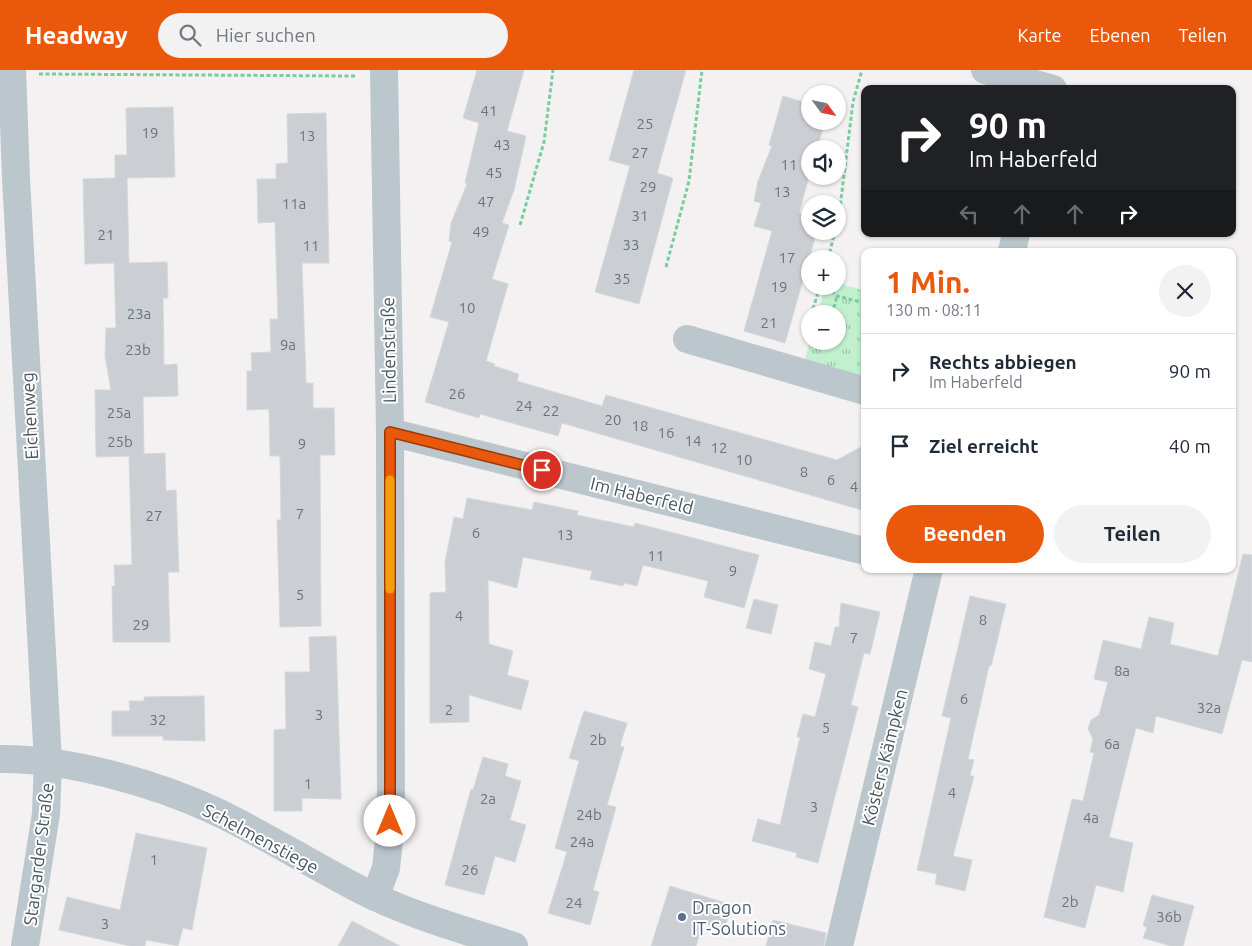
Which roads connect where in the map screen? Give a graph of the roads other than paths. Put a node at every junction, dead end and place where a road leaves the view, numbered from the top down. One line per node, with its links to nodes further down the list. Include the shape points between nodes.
1 (985, 70): 5 (street)
2 (1059, 70): 6 (street)
3 (12, 72): 7 (street, Eichenweg)
4 (384, 73): 10 (street, Lindenstraße)
5 (1039, 85)
6 (1055, 85)
7 (8, 177): 14 (street, Eichenweg)
8 (687, 340): 9 (street)
9 (861, 390)
10 (390, 432): 11 (street, Im Haberfeld); 15 (street, Lindenstraße, via 390,821 386,868)
11 (861, 550)
12 (928, 573): 18 (street, Kösters Kämpken)
13 (0, 759): 14 (street, Schelmenstiege)
14 (48, 762): 15 (street, Schelmenstiege, via 114,776 215,811); 16 (street, Stargarder Straße, via 46,814)
15 (375, 897): 17 (street, Schelmenstiege, via 419,917)
16 (25, 946)
17 (514, 946)
18 (839, 946)

